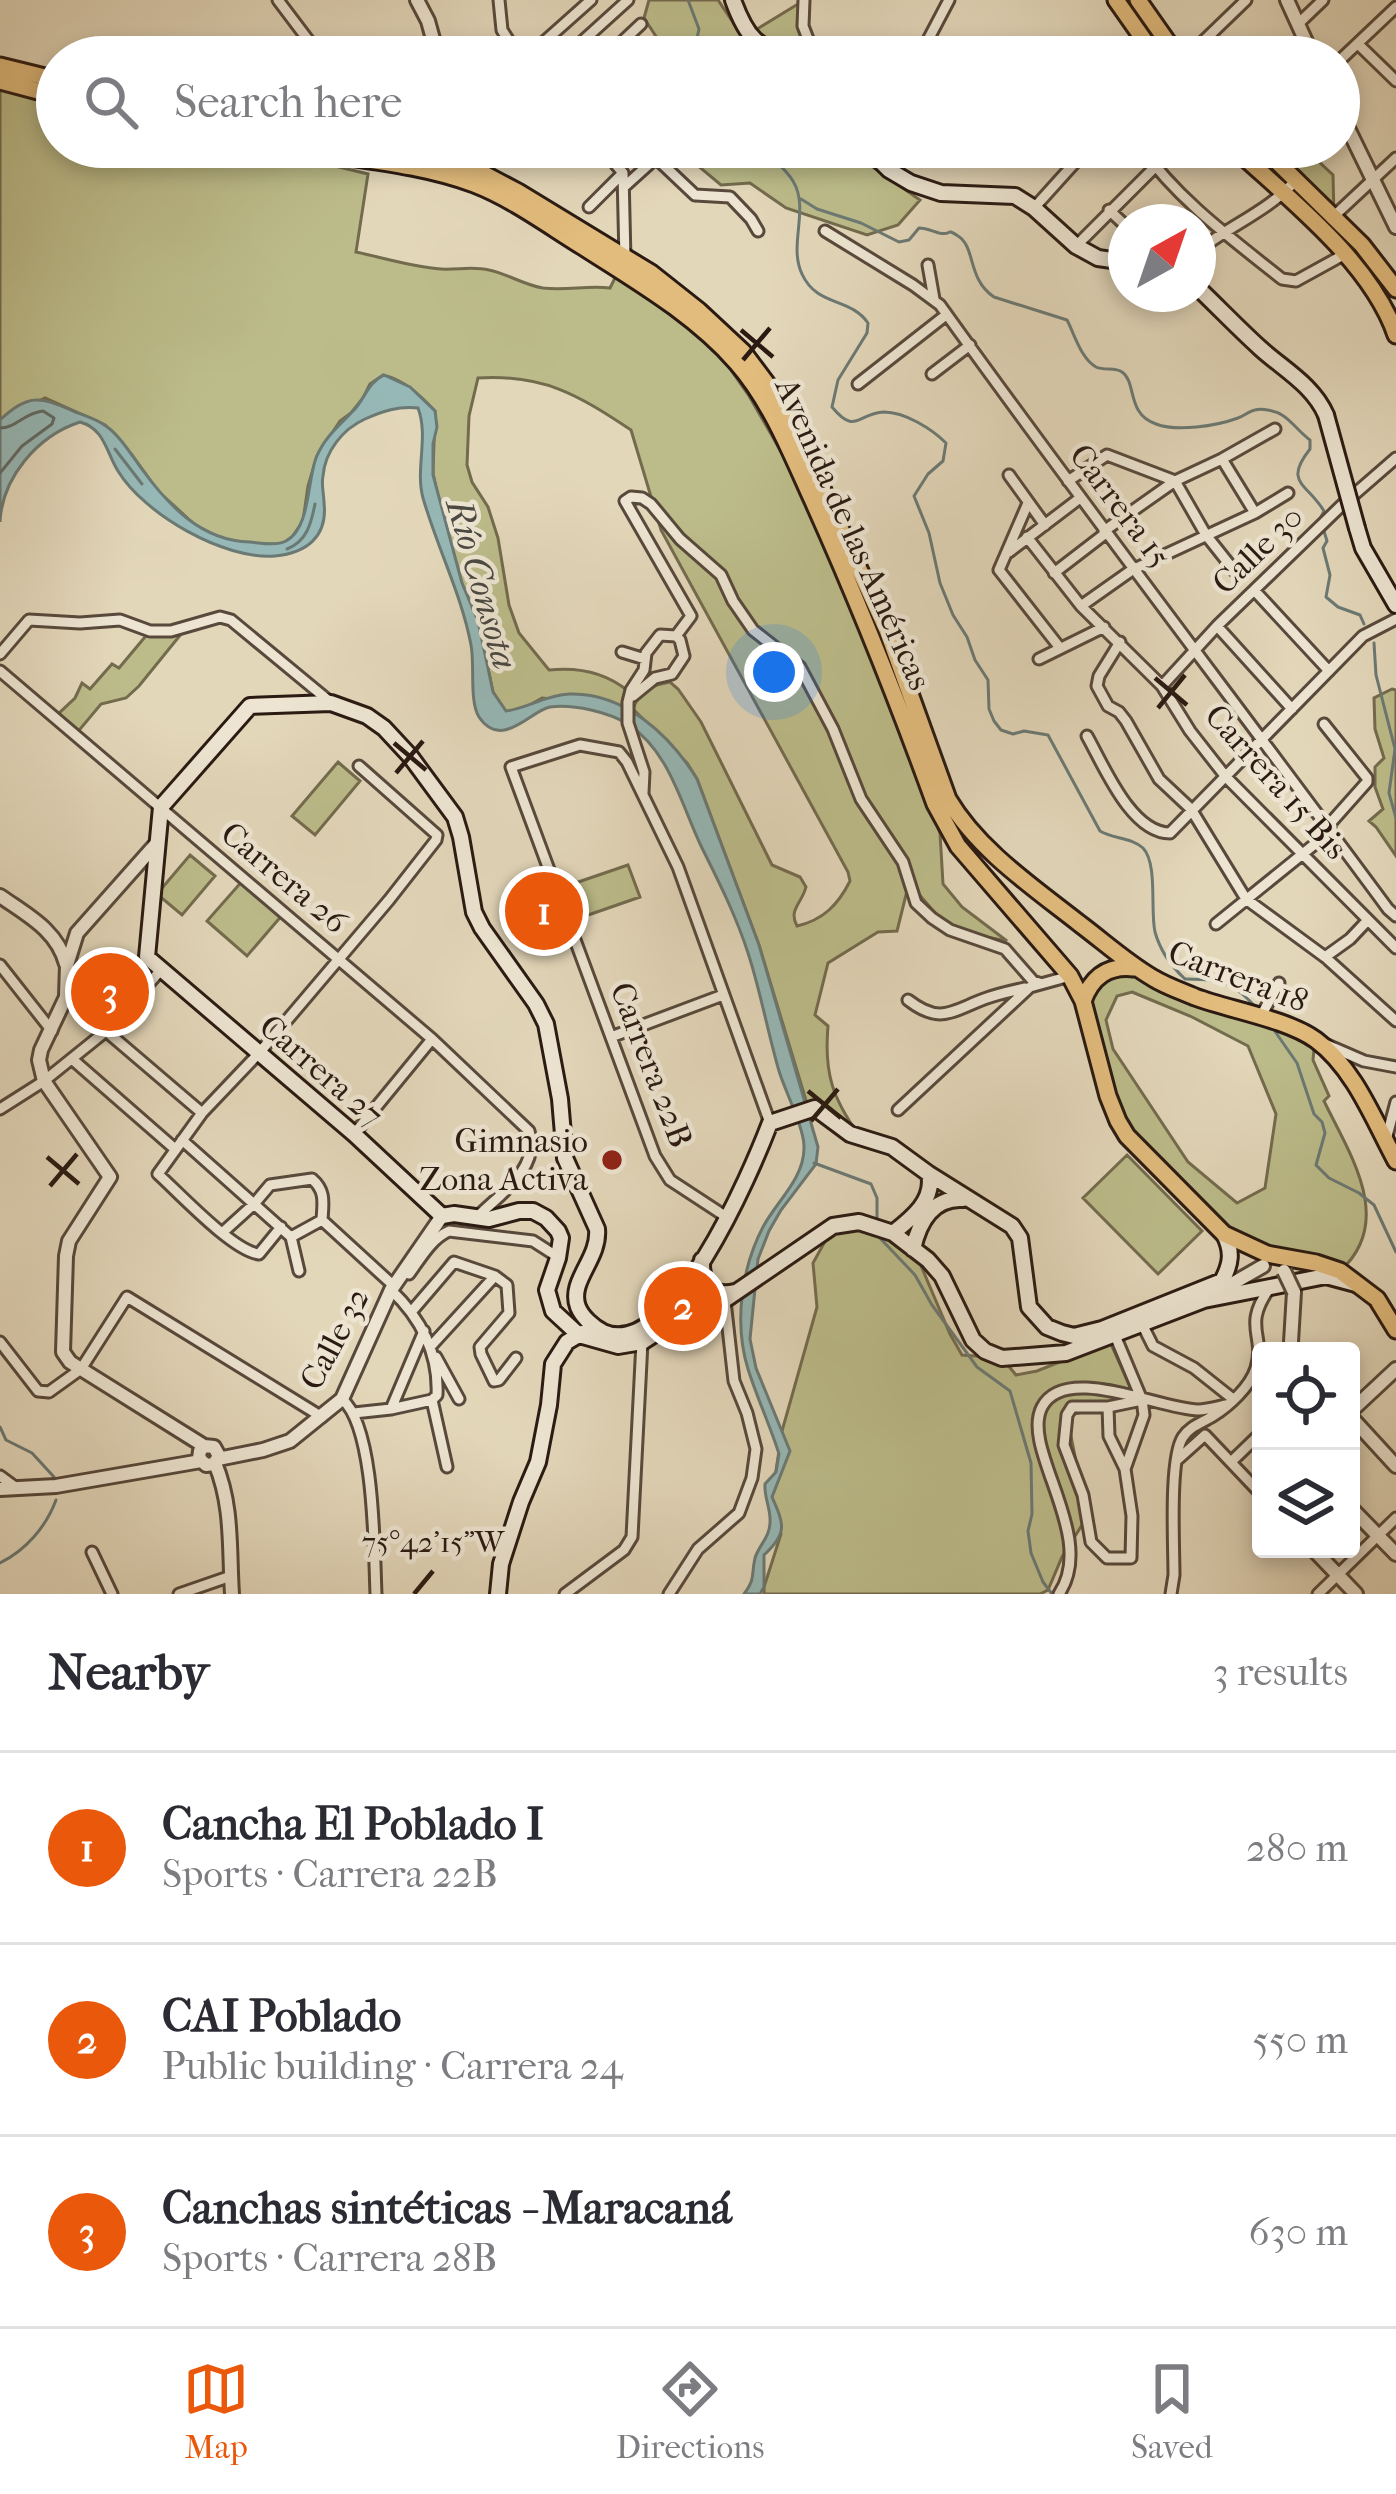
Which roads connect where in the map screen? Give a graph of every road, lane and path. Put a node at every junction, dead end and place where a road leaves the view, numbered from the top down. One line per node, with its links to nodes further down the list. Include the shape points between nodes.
1 (278, 0): 18 (street)
2 (417, 0): 19 (street)
3 (499, 0): 20 (street)
4 (591, 0): 21 (street)
5 (628, 0): 22 (street)
6 (733, 0): 24 (main road)
7 (804, 0): 25 (street)
8 (949, 0): 26 (street)
9 (1116, 0): 27 (main road)
10 (1138, 0): 28 (main road)
11 (1246, 0): 29 (street)
12 (1287, 0): 17 (street)
13 (1323, 0): 17 (street)
14 (1387, 0): 15 (street)
15 (1396, 8): 31 (street)
16 (640, 24): 23 (street)
17 (1298, 24): 30 (street)
18 (305, 36)
19 (432, 36)
20 (507, 36)
21 (548, 36)
22 (588, 36)
23 (628, 36)
24 (752, 36)
25 (807, 36)
26 (930, 36)
27 (1141, 36)
28 (1166, 36)
29 (1206, 36)
30 (1303, 36)
31 (1360, 42)
32 (1360, 46): 36 (street)
33 (0, 66): 34 (main road)
34 (36, 75)
35 (0, 81): 37 (main road)
36 (1396, 81)
37 (36, 90)
38 (1360, 153): 52 (street)
39 (1394, 164): 52 (street)
40 (429, 168): 69 (main road, Avenida de las Américas, via 477,185)
41 (477, 168): 69 (main road, Avenida de las Américas)
42 (619, 168): 51 (street)
43 (645, 168): 54 (street)
44 (666, 168): 62 (street, via 694,195 730,197)
45 (887, 168): 58 (main road, via 941,193 1006,194)
46 (1070, 168): 58 (street)
47 (1153, 168): 56 (street)
48 (1155, 168): 64 (street)
49 (1256, 168): 55 (main road)
50 (1284, 168): 53 (main road)
51 (623, 173): 54 (street); 57 (street)
52 (1373, 179): 60 (street); 61 (street)
53 (1297, 180): 55 (street); 60 (main road)
54 (625, 186): 69 (street)
55 (1284, 194): 64 (street); 67 (main road)
56 (1115, 204)
57 (589, 207)
58 (1034, 208): 66 (main road)
59 (1108, 211): 66 (street)
60 (1334, 216): 71 (main road)
61 (1396, 227)
62 (758, 231)
63 (824, 231): 72 (street, Carrera 15)
64 (1223, 232): 65 (street); 67 (street, via 1289,282)
65 (1216, 237)
66 (1076, 246): 68 (main road)
67 (1345, 254): 75 (main road, via 1370,282)
68 (1108, 259)
69 (623, 264): 141 (main road, Avenida de las Américas, via 678,293 767,384 887,630 960,820); 143 (main road, Avenida de las Américas, via 750,379 861,607 948,830)
70 (928, 265): 72 (street, Carrera 15)
71 (1396, 290)
72 (934, 299): 74 (street, Carrera 15)
73 (1216, 305): 99 (main road, bridge, via 1319,400 1357,528)
74 (946, 315): 76 (street, Carrera 15); 78 (street)
75 (1396, 335)
76 (970, 345): 77 (street); 83 (street, Carrera 15)
77 (932, 374)
78 (858, 384)
79 (1275, 428): 81 (street)
80 (1396, 458): 97 (street, Calle 30)
81 (1222, 459): 84 (street); 88 (street)
82 (1009, 475): 87 (street)
83 (1068, 481): 84 (street, via 1107,455); 86 (street, Carrera 15)
84 (1175, 481): 90 (street); 91 (street)
85 (1288, 493): 88 (street)
86 (1080, 498): 89 (street); 90 (street, Carrera 15)
87 (1028, 503): 89 (street); 93 (street)
88 (1255, 513): 91 (street)
89 (1045, 525): 92 (street)
90 (1105, 532): 94 (street, Carrera 15); 95 (street)
91 (1206, 536): 94 (street); 96 (street)
92 (1027, 537): 93 (street); 95 (street, Carrera 15 Bis)
93 (1005, 555): 105 (street, via 999,570)
94 (1132, 570): 98 (street); 106 (street, Carrera 15)
95 (1054, 573): 98 (street, Carrera 15 Bis)
96 (1237, 574)
97 (1254, 590): 101 (street, Calle 30); 111 (street)
98 (1081, 605): 102 (street, Carrera 15 Bis)
99 (1396, 605)
100 (1396, 619): 111 (street, via 1363,636)
101 (1217, 626): 106 (street, Calle 30); 117 (street)
102 (1104, 627): 104 (street, Carrera 15 Bis); 105 (street)
103 (676, 636): 110 (street, via 660,635); 113 (street, via 684,656 672,674); 145 (street, via 691,616 625,501 637,496 721,574 753,630 800,668 861,799 903,862 916,903 950,930 1005,949)
104 (1120, 642): 114 (street, Carrera 15 Bis); 125 (street, via 1097,686 1159,779)
105 (1060, 647): 109 (street)
106 (1196, 650): 114 (street, Calle 30); 120 (street, Carrera 15)
107 (622, 652): 110 (street)
108 (0, 654): 116 (street, via 29,620 120,620 171,632 220,617)
109 (1039, 659)
110 (645, 664): 113 (street); 115 (street)
111 (1330, 670): 117 (street)
112 (0, 671): 124 (street, Carrera 26)
113 (655, 678): 115 (street)
114 (1162, 686): 122 (street, Carrera 15 Bis)
115 (629, 700): 123 (street)
116 (331, 703): 124 (main road, via 250,706); 201 (main road, via 384,728 454,818 474,912 546,1024 565,1158 597,1229 577,1286 578,1308)
117 (1292, 709): 120 (street)
118 (1324, 724): 126 (street, via 1367,778)
119 (1087, 736): 125 (street, via 1127,808 1164,835)
120 (1261, 740): 122 (street); 126 (street, Carrera 15)
121 (359, 766): 138 (street, via 437,835)
122 (1226, 777): 125 (street); 128 (street, Carrera 15 Bis)
123 (643, 794): 146 (street); 155 (street, Carrera 22B, via 619,752 580,745 511,767)
124 (160, 807): 127 (main road); 138 (street, Carrera 26)
125 (1191, 809): 130 (street)
126 (1329, 829): 128 (street); 131 (street, Carrera 15)
127 (156, 844): 135 (street); 142 (main road, via 147,957)
128 (1302, 855): 130 (street); 132 (street, Carrera 15 Bis)
129 (0, 896): 134 (street)
130 (1246, 899): 133 (street); 137 (street)
131 (1392, 912): 132 (street)
132 (1369, 923): 136 (street, Carrera 15 Bis); 137 (street)
133 (1216, 924)
134 (51, 933): 135 (street); 140 (street)
135 (77, 933): 140 (street)
136 (1396, 948)
137 (1325, 957): 150 (street)
138 (338, 959): 156 (street, Carrera 26); 158 (street)
139 (0, 964): 153 (street)
140 (67, 965): 153 (street, via 66,998)
141 (1137, 968): 149 (main road, via 1097,977); 151 (main road, Carrera 18)
142 (161, 970): 154 (street); 158 (main road, Carrera 27)
143 (1070, 976): 145 (street); 149 (main road)
144 (1279, 982): 151 (street)
145 (1035, 985): 148 (street, via 949,1015); 164 (street)
146 (723, 995): 155 (street); 166 (street)
147 (1396, 998): 150 (street)
148 (908, 1000)
149 (1083, 1001): 181 (main road, via 1118,1121)
150 (1384, 1011): 152 (street)
151 (1260, 1018): 157 (main road, Carrera 18)
152 (1396, 1021)
153 (52, 1031): 161 (street, via 39,1060)
154 (106, 1031): 159 (street); 165 (street)
155 (611, 1036): 176 (street, Carrera 22B, via 660,1167)
156 (432, 1039): 167 (street); 175 (street, Carrera 26, via 529,1130 533,1144 516,1179)
157 (1315, 1039): 160 (street); 168 (main road, Carrera 18, via 1341,1065)
158 (260, 1052): 165 (street); 167 (main road, Carrera 27)
159 (72, 1059): 161 (street); 169 (street)
160 (1396, 1067)
161 (44, 1081): 163 (street); 211 (street, via 110,1177 66,1256 63,1352)
162 (1396, 1102): 168 (street)
163 (0, 1109)
164 (898, 1109)
165 (202, 1113): 169 (street)
166 (777, 1120): 171 (main road, via 815,1108); 176 (main road)
167 (354, 1134): 174 (main road, Carrera 27)
168 (1385, 1141): 170 (main road, Carrera 18)
169 (178, 1145): 173 (street); 179 (street, via 158,1174)
170 (1396, 1161)
171 (928, 1174): 172 (main road); 180 (main road, via 927,1200)
172 (970, 1201): 183 (main road, via 939,1202); 200 (main road, via 1002,1217 1020,1238 1036,1318 1074,1336)
173 (254, 1204): 177 (street, via 270,1185 312,1179 324,1196); 178 (street); 179 (street)
174 (442, 1216): 175 (main road); 192 (street, Calle 32)
175 (476, 1218): 184 (main road, via 532,1211 558,1231)
176 (729, 1218): 185 (main road)
177 (322, 1220): 182 (street); 192 (street)
178 (281, 1227): 179 (street, via 259,1254); 182 (street)
179 (222, 1233)
180 (893, 1233): 183 (main road); 194 (main road, via 859,1222 833,1226)
181 (1223, 1234): 189 (main road, via 1231,1256); 190 (main road, via 1340,1271)
182 (291, 1237): 187 (street)
183 (913, 1249): 200 (main road, via 942,1276 986,1352 1014,1359 1066,1353)
184 (559, 1258): 192 (street, via 533,1241 449,1231); 204 (main road, via 548,1301)
185 (702, 1260): 193 (main road); 194 (main road, via 706,1284)
186 (1274, 1269): 189 (street); 195 (street); 207 (street, bridge, via 1294,1292)
187 (299, 1271)
188 (494, 1276): 197 (street, via 454,1262); 208 (street); 209 (street, via 507,1285 509,1312 481,1354 494,1382)
189 (1222, 1281): 196 (main road)
190 (1362, 1286): 191 (main road, via 1326,1276); 202 (main road)
191 (1269, 1289): 195 (main road); 216 (street, via 1255,1313 1257,1365)
192 (394, 1290): 197 (street); 212 (street, Calle 32)
193 (680, 1290): 198 (main road, via 701,1289); 201 (main road, via 637,1331)
194 (730, 1296): 198 (main road); 248 (street, via 734,1381 756,1449 752,1478 739,1513 698,1549)
195 (1204, 1300): 199 (main road)
196 (1157, 1306): 199 (street); 200 (main road)
197 (412, 1311): 203 (street)
198 (702, 1314): 206 (main road)
199 (1142, 1323): 200 (main road); 216 (street, via 1153,1346 1193,1368)
200 (1112, 1329): 215 (street)
201 (598, 1330): 204 (main road)
202 (1396, 1330)
203 (424, 1331): 208 (street); 219 (street)
204 (579, 1335): 206 (main road, via 618,1346); 246 (main road, via 553,1364 538,1462)
205 (0, 1342): 211 (street, via 43,1393)
206 (641, 1342): 247 (street, via 632,1537)
207 (1291, 1342)
208 (432, 1349): 213 (street); 214 (street)
209 (516, 1358)
210 (1396, 1369): 217 (street)
211 (81, 1370): 221 (street, via 127,1297); 224 (street, via 187,1435)
212 (342, 1399): 220 (street); 221 (street, Calle 32)
213 (459, 1399)
214 (432, 1400): 219 (street); 228 (street)
215 (1142, 1400): 216 (street, via 1200,1410); 218 (street); 229 (street); 249 (street, via 1074,1388 1055,1392 1040,1410 1040,1441 1071,1558)
216 (1229, 1402): 225 (street, via 1191,1427)
217 (1360, 1405)
218 (1108, 1407): 229 (street, via 1109,1436); 229 (street, via 1072,1407 1064,1445 1091,1542 1107,1558 1131,1558)
219 (391, 1409): 220 (street)
220 (354, 1413): 245 (street, via 370,1491)
221 (322, 1417): 224 (street, Calle 32, via 290,1441)
222 (1360, 1424): 227 (street)
223 (1252, 1442): 226 (street)
224 (210, 1458): 233 (street); 241 (street, via 231,1531)
225 (1176, 1461): 226 (street, via 1205,1435); 250 (street)
226 (1231, 1462): 231 (street)
227 (1396, 1466)
228 (447, 1467)
229 (1125, 1469)
230 (0, 1476): 233 (street)
231 (1252, 1484)
232 (0, 1489): 233 (street)
233 (20, 1490)
234 (1360, 1517): 236 (street)
235 (1396, 1518): 236 (street)
236 (1378, 1536): 238 (street); 240 (street)
237 (92, 1552): 242 (street)
238 (1396, 1554)
239 (1322, 1558): 240 (street)
240 (1337, 1574): 251 (street); 252 (street)
241 (231, 1576): 243 (street); 244 (street)
242 (112, 1594)
243 (178, 1594)
244 (232, 1594)
245 (376, 1594)
246 (498, 1594)
247 (565, 1594)
248 (670, 1594)
249 (1059, 1594)
250 (1171, 1594)
251 (1318, 1594)
252 (1356, 1594)

